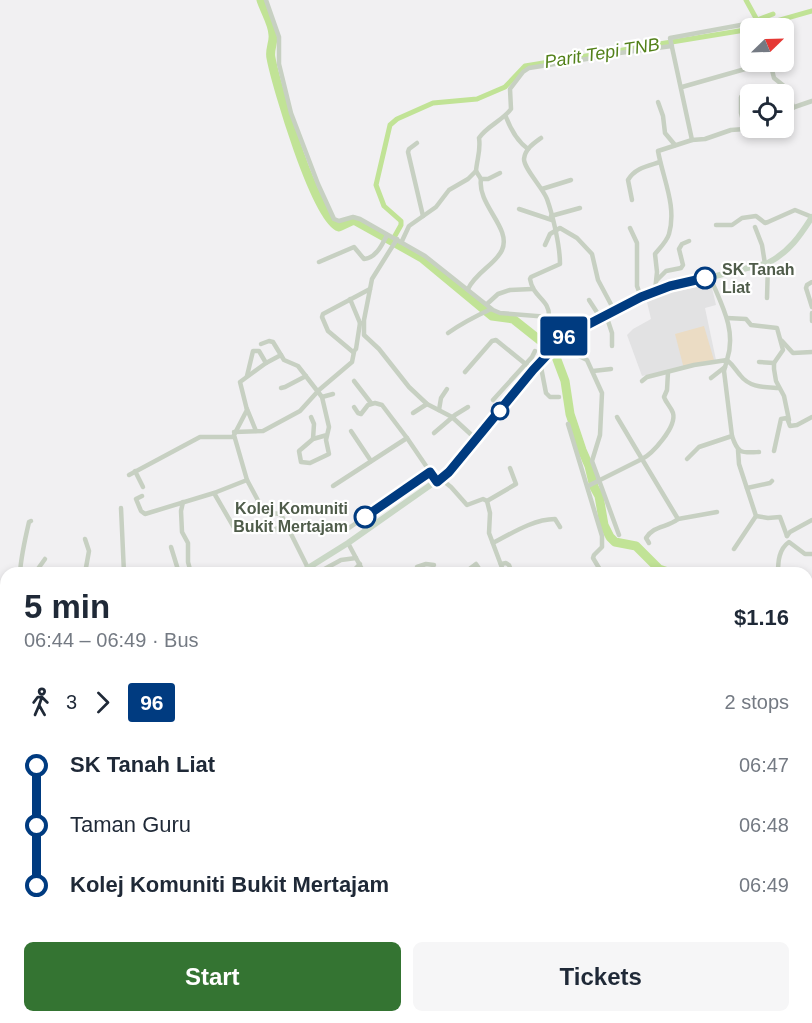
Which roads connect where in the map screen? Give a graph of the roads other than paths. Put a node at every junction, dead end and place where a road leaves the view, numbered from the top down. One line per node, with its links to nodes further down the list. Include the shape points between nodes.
1 (266, 0): 34 (street, via 279,37 279,64 291,113 330,212 339,221 353,217)
2 (740, 25): 3 (street, via 670,38)
3 (672, 46): 7 (street); 11 (street, via 530,68 511,86 511,110)
4 (740, 71): 7 (street)
5 (772, 72): 6 (street)
6 (782, 84)
7 (682, 87): 14 (street)
8 (812, 101): 10 (street)
9 (658, 102): 16 (street, via 665,133)
10 (794, 108)
11 (506, 117): 17 (street, via 511,130); 19 (street, via 481,135)
12 (740, 129): 14 (street)
13 (541, 138): 17 (street)
14 (692, 140): 16 (street)
15 (417, 142): 27 (street, via 408,152)
16 (675, 146): 18 (street, via 658,152)
17 (528, 149): 23 (street, via 525,165)
18 (660, 162): 24 (street, via 631,174 628,180); 41 (street, via 671,215 668,236 656,254)
19 (476, 171): 21 (street); 27 (street)
20 (500, 173): 21 (street)
21 (481, 179): 44 (street, via 481,194 496,218 503,246 473,278)
22 (571, 180): 23 (street)
23 (542, 189): 29 (street)
24 (632, 200)
25 (580, 208): 29 (street)
26 (519, 209): 29 (street)
27 (423, 216): 35 (street)
28 (812, 217): 30 (street, via 795,210 768,222 756,216 742,218 732,225); 39 (main road, via 792,246)
29 (552, 218): 33 (street)
30 (716, 225)
31 (755, 227): 39 (street)
32 (630, 228): 47 (street, via 637,243 637,286)
33 (554, 231): 37 (street); 45 (street, via 560,264 531,277); 53 (street, via 562,229 577,238 592,254 598,280)
34 (388, 235): 35 (street); 38 (street, via 368,259 354,247)
35 (399, 240): 43 (street, via 374,275); 44 (street)
36 (689, 241): 41 (street, via 679,249 681,268 666,271)
37 (545, 245)
38 (319, 262)
39 (767, 263): 40 (main road); 48 (street)
40 (710, 277): 46 (main road); 57 (street)
41 (655, 282): 46 (street)
42 (812, 282): 51 (street, via 806,288)
43 (370, 288): 49 (street); 59 (street)
44 (468, 289): 52 (street)
45 (532, 289): 52 (street, via 498,294); 56 (street, via 547,305)
46 (655, 291): 47 (main road)
47 (641, 297): 53 (main road)
48 (767, 298)
49 (350, 299): 59 (street); 66 (street, via 322,317 332,335)
50 (589, 300): 55 (street)
51 (812, 307)
52 (488, 308): 56 (street, via 500,313); 60 (street)
53 (614, 310): 55 (main road)
54 (812, 313): 58 (street)
55 (603, 316): 61 (main road); 64 (street, via 612,333)
56 (549, 317): 61 (street)
57 (727, 318): 62 (street, via 777,328); 69 (street, via 731,334)
58 (812, 321)
59 (362, 322): 66 (street); 95 (street, via 364,335)
60 (448, 333)
61 (564, 337): 70 (main road); 78 (street, via 571,352 585,358)
62 (782, 341): 67 (street, via 793,353); 74 (street, via 783,350)
63 (261, 344): 68 (street, via 273,342)
64 (612, 346)
65 (535, 351): 73 (street)
66 (354, 352): 89 (street, via 352,362)
67 (812, 352)
68 (281, 355): 72 (street); 82 (street)
69 (727, 360): 75 (street); 80 (street); 87 (street, via 753,387)
70 (540, 362): 77 (main road); 92 (street, via 546,393)
71 (759, 362): 74 (street)
72 (266, 363): 81 (street); 81 (street, via 259,351 253,351)
73 (524, 363): 77 (street); 79 (street, via 494,340); 93 (street)
74 (774, 363): 87 (street)
75 (725, 367): 83 (street); 112 (street)
76 (611, 369): 78 (street)
77 (533, 370): 115 (main road)
78 (593, 371): 129 (street, via 602,393 600,435 592,458)
79 (465, 372)
80 (668, 372): 85 (street); 119 (street, via 664,397 673,418 661,443)
81 (247, 376): 98 (street, via 240,385)
82 (306, 376): 86 (street); 89 (street)
83 (711, 378)
84 (354, 381): 94 (street)
85 (642, 381)
86 (280, 388)
87 (779, 388): 105 (street)
88 (447, 389): 99 (street)
89 (318, 391): 91 (street); 107 (street, via 300,411 270,429)
90 (333, 394): 91 (street)
91 (322, 397): 111 (street, via 329,427)
92 (559, 398)
93 (493, 400)
94 (371, 403): 96 (street, via 362,414); 113 (street, via 382,405)
95 (427, 404): 99 (street); 100 (street)
96 (354, 407)
97 (468, 407): 102 (street)
98 (247, 409): 107 (street); 109 (street)
99 (439, 410): 102 (street)
100 (413, 413)
101 (311, 417): 114 (street)
102 (452, 417): 110 (street); 115 (street)
103 (617, 417): 119 (street)
104 (812, 417): 105 (street, via 795,426 790,426)
105 (789, 420): 117 (street, via 781,419)
106 (568, 424): 129 (street)
107 (256, 431): 109 (street)
108 (351, 431): 121 (street)
109 (234, 434): 123 (street, via 200,438); 126 (street)
110 (435, 434)
111 (327, 435): 114 (street); 114 (street, via 328,456 301,462 299,451)
112 (732, 436): 116 (street); 120 (street, via 699,447)
113 (407, 438): 121 (street); 124 (street)
114 (313, 439)
115 (477, 440): 127 (main road)
116 (738, 450): 118 (street); 132 (street)
117 (774, 451)
118 (759, 452)
119 (642, 459): 129 (street); 140 (street)
120 (687, 459)
121 (371, 461): 130 (street)
122 (510, 468): 135 (street, via 516,484)
123 (135, 471): 125 (street); 131 (street)
124 (430, 472): 127 (street); 145 (street)
125 (129, 475)
126 (247, 480): 133 (street); 143 (street, via 264,512 280,514)
127 (439, 481): 135 (street, via 452,487 467,505); 151 (main road)
128 (772, 481): 132 (street)
129 (594, 483): 148 (street); 176 (street, via 603,543 594,555)
130 (333, 486)
131 (143, 487)
132 (747, 488): 139 (street)
133 (214, 493): 136 (street); 146 (street)
134 (142, 496): 136 (street, via 136,499 143,513)
135 (487, 501): 152 (street)
136 (183, 502): 167 (street, via 180,511)
137 (122, 508): 165 (street)
138 (717, 512): 140 (street)
139 (756, 516): 150 (street, via 780,517); 155 (street)
140 (678, 519): 153 (street, via 651,531 646,538)
141 (812, 520): 150 (street, via 790,532)
142 (31, 522): 162 (street)
143 (286, 523): 147 (street); 168 (street)
144 (560, 526): 152 (street, via 555,519 548,519)
145 (349, 528)
146 (236, 531)
147 (272, 532)
148 (619, 535)
149 (85, 539): 164 (street, via 89,550)
150 (788, 539): 156 (street, via 805,554); 177 (street)
151 (348, 543): 157 (street); 169 (main road)
152 (493, 543): 160 (street)
153 (649, 543)
154 (171, 548): 166 (street)
155 (735, 549)
156 (812, 554)
157 (356, 558): 159 (street); 170 (street)
158 (45, 559): 163 (street)
159 (360, 564): 171 (street); 172 (street)
160 (501, 564): 174 (street); 175 (street)
161 (434, 565): 173 (street)
162 (20, 567)
163 (39, 567)
164 (86, 567)
165 (126, 567)
166 (177, 567)
167 (189, 567)
168 (308, 567)
169 (310, 567)
170 (327, 567)
171 (357, 567)
172 (361, 567)
173 (417, 567)
174 (502, 567)
175 (510, 567)
176 (598, 567)
177 (778, 567)

